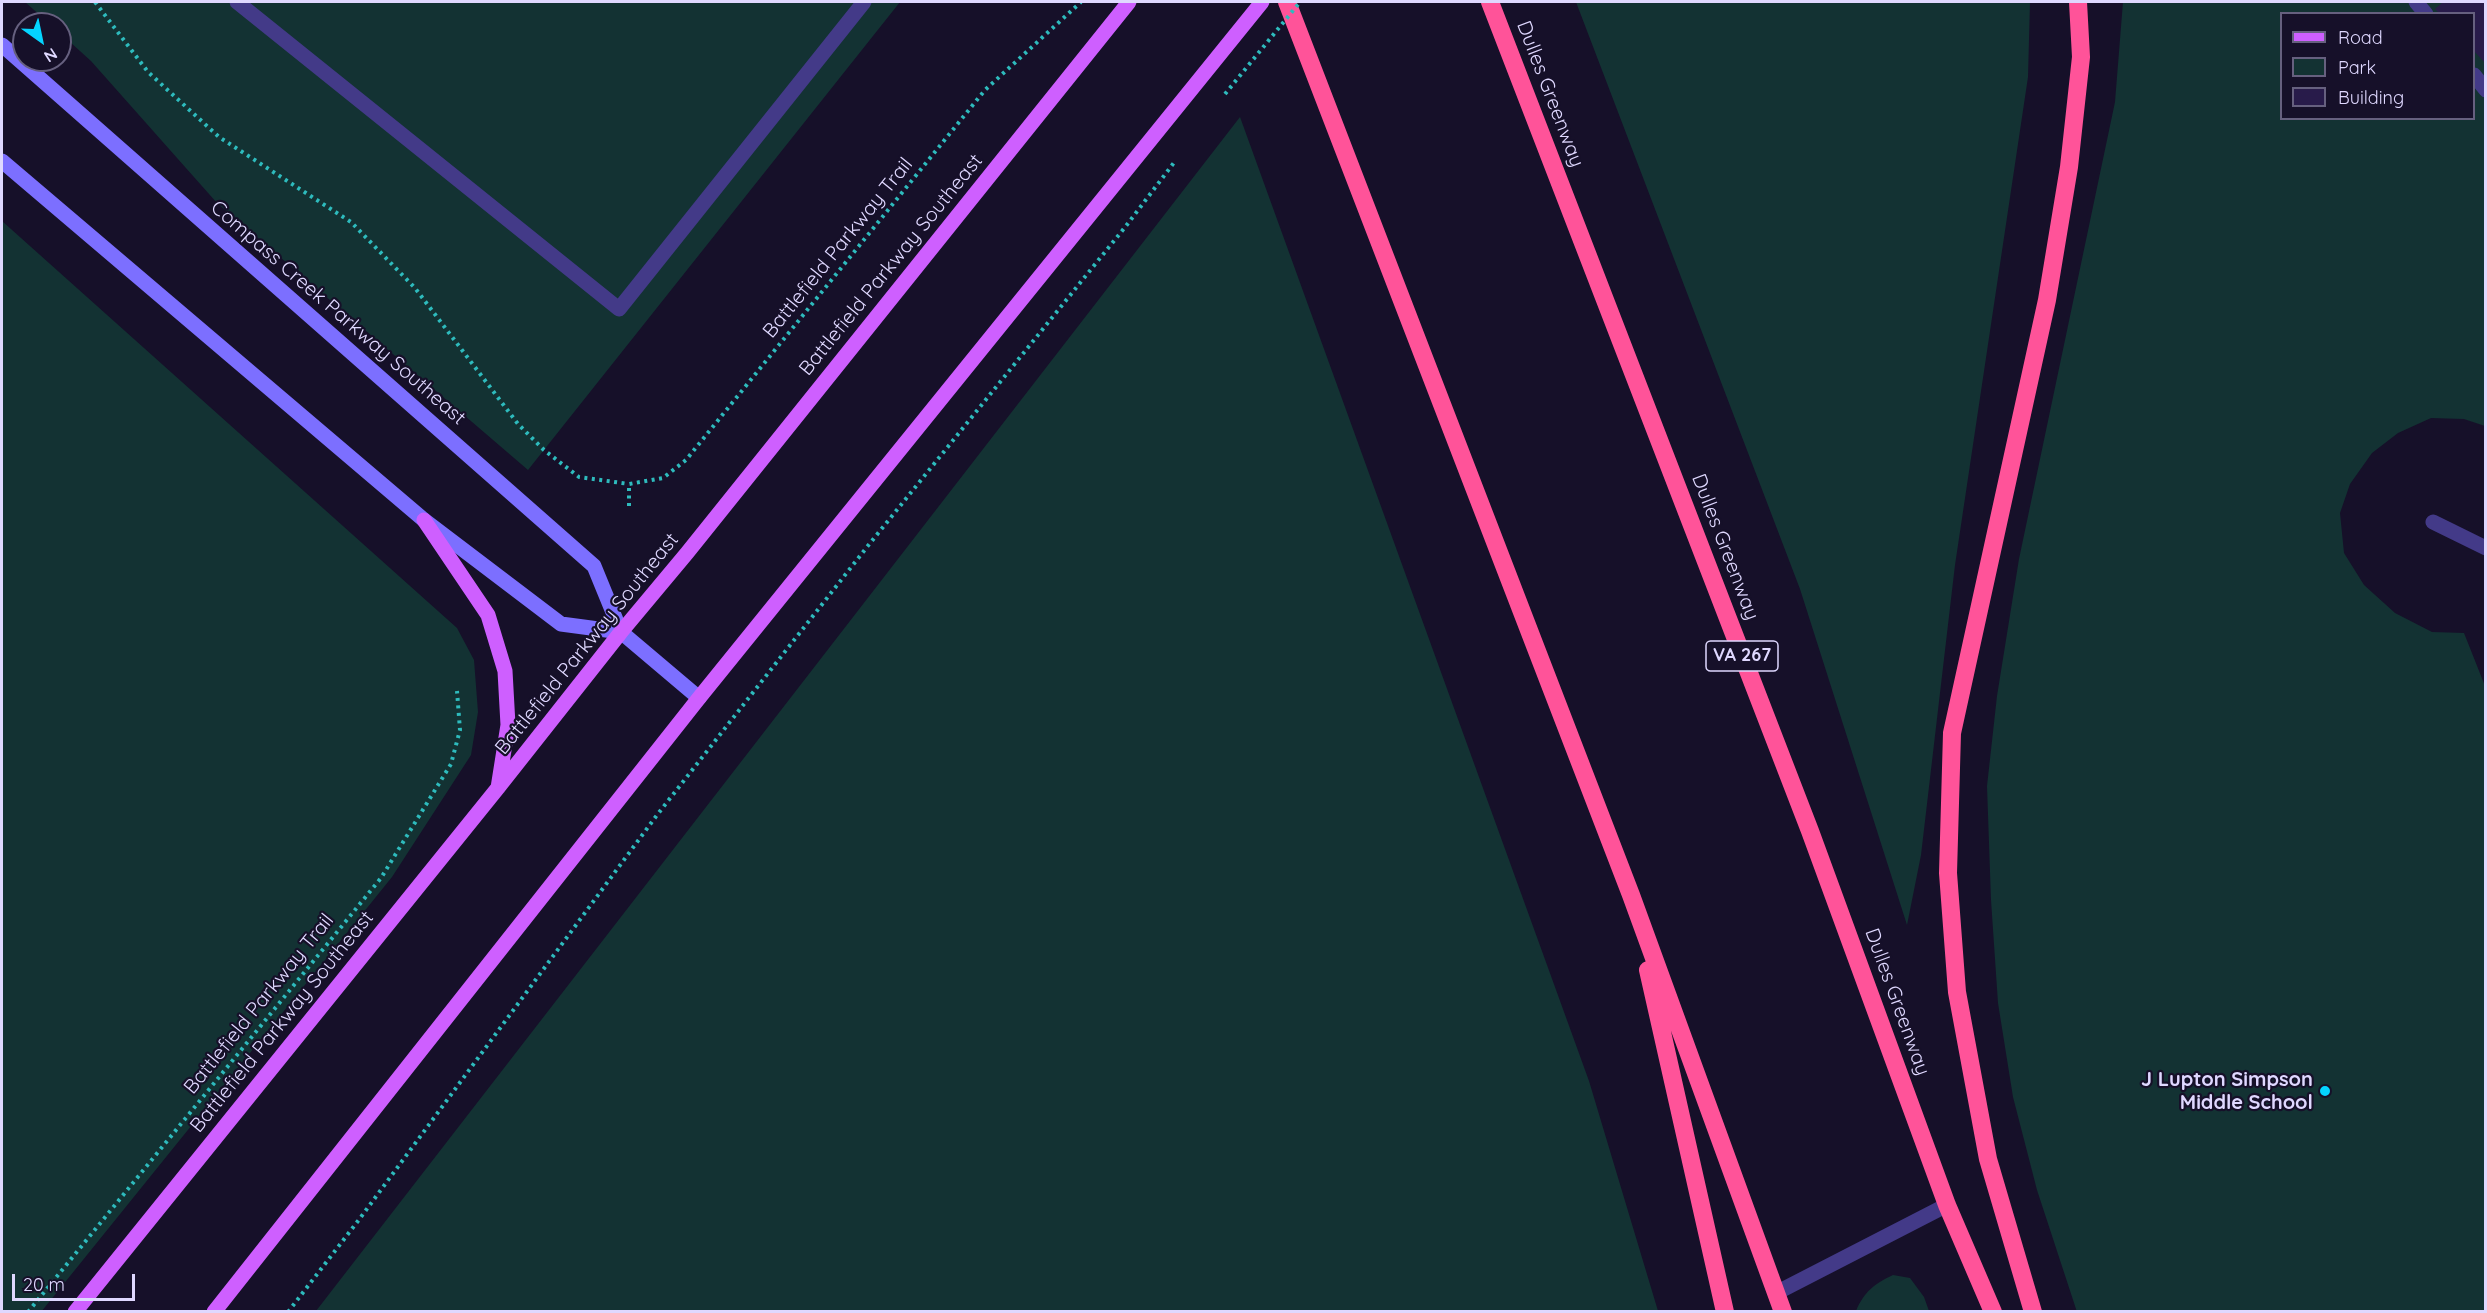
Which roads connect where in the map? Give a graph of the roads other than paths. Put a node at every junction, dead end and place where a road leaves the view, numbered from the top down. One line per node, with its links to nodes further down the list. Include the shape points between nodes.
1 (237, 2): 2 (street, via 619,309)
2 (864, 2)
3 (1129, 2): 15 (main road, Battlefield Parkway Southeast)
4 (1262, 2): 16 (main road)
5 (1287, 2): 18 (highway)
6 (1490, 2): 19 (highway, Dulles Greenway / VA 267, via 1810,831)
7 (2078, 2): 26 (highway, via 2081,57 2069,167 2047,300 1952,733 1948,873 1957,992 1988,1160)
8 (2, 45): 15 (street, Compass Creek Parkway Southeast, via 594,566)
9 (2475, 76): 10 (street)
10 (2486, 90)
11 (2, 161): 12 (street)
12 (424, 520): 15 (street, via 561,624); 17 (main road, via 489,615 505,672 508,725)
13 (2433, 522): 14 (street)
14 (2486, 548)
15 (621, 632): 16 (street, Compass Creek Parkway Southeast); 17 (main road, Battlefield Parkway Southeast)
16 (699, 698): 22 (main road)
17 (497, 789): 21 (main road, Battlefield Parkway Southeast)
18 (1631, 896): 20 (highway); 23 (highway)
19 (1947, 1205): 20 (street); 25 (highway, Dulles Greenway / VA 267)
20 (1776, 1293): 24 (highway)
21 (75, 1311)
22 (214, 1311)
23 (1725, 1311)
24 (1783, 1311)
25 (1993, 1311)
26 (2034, 1311)

